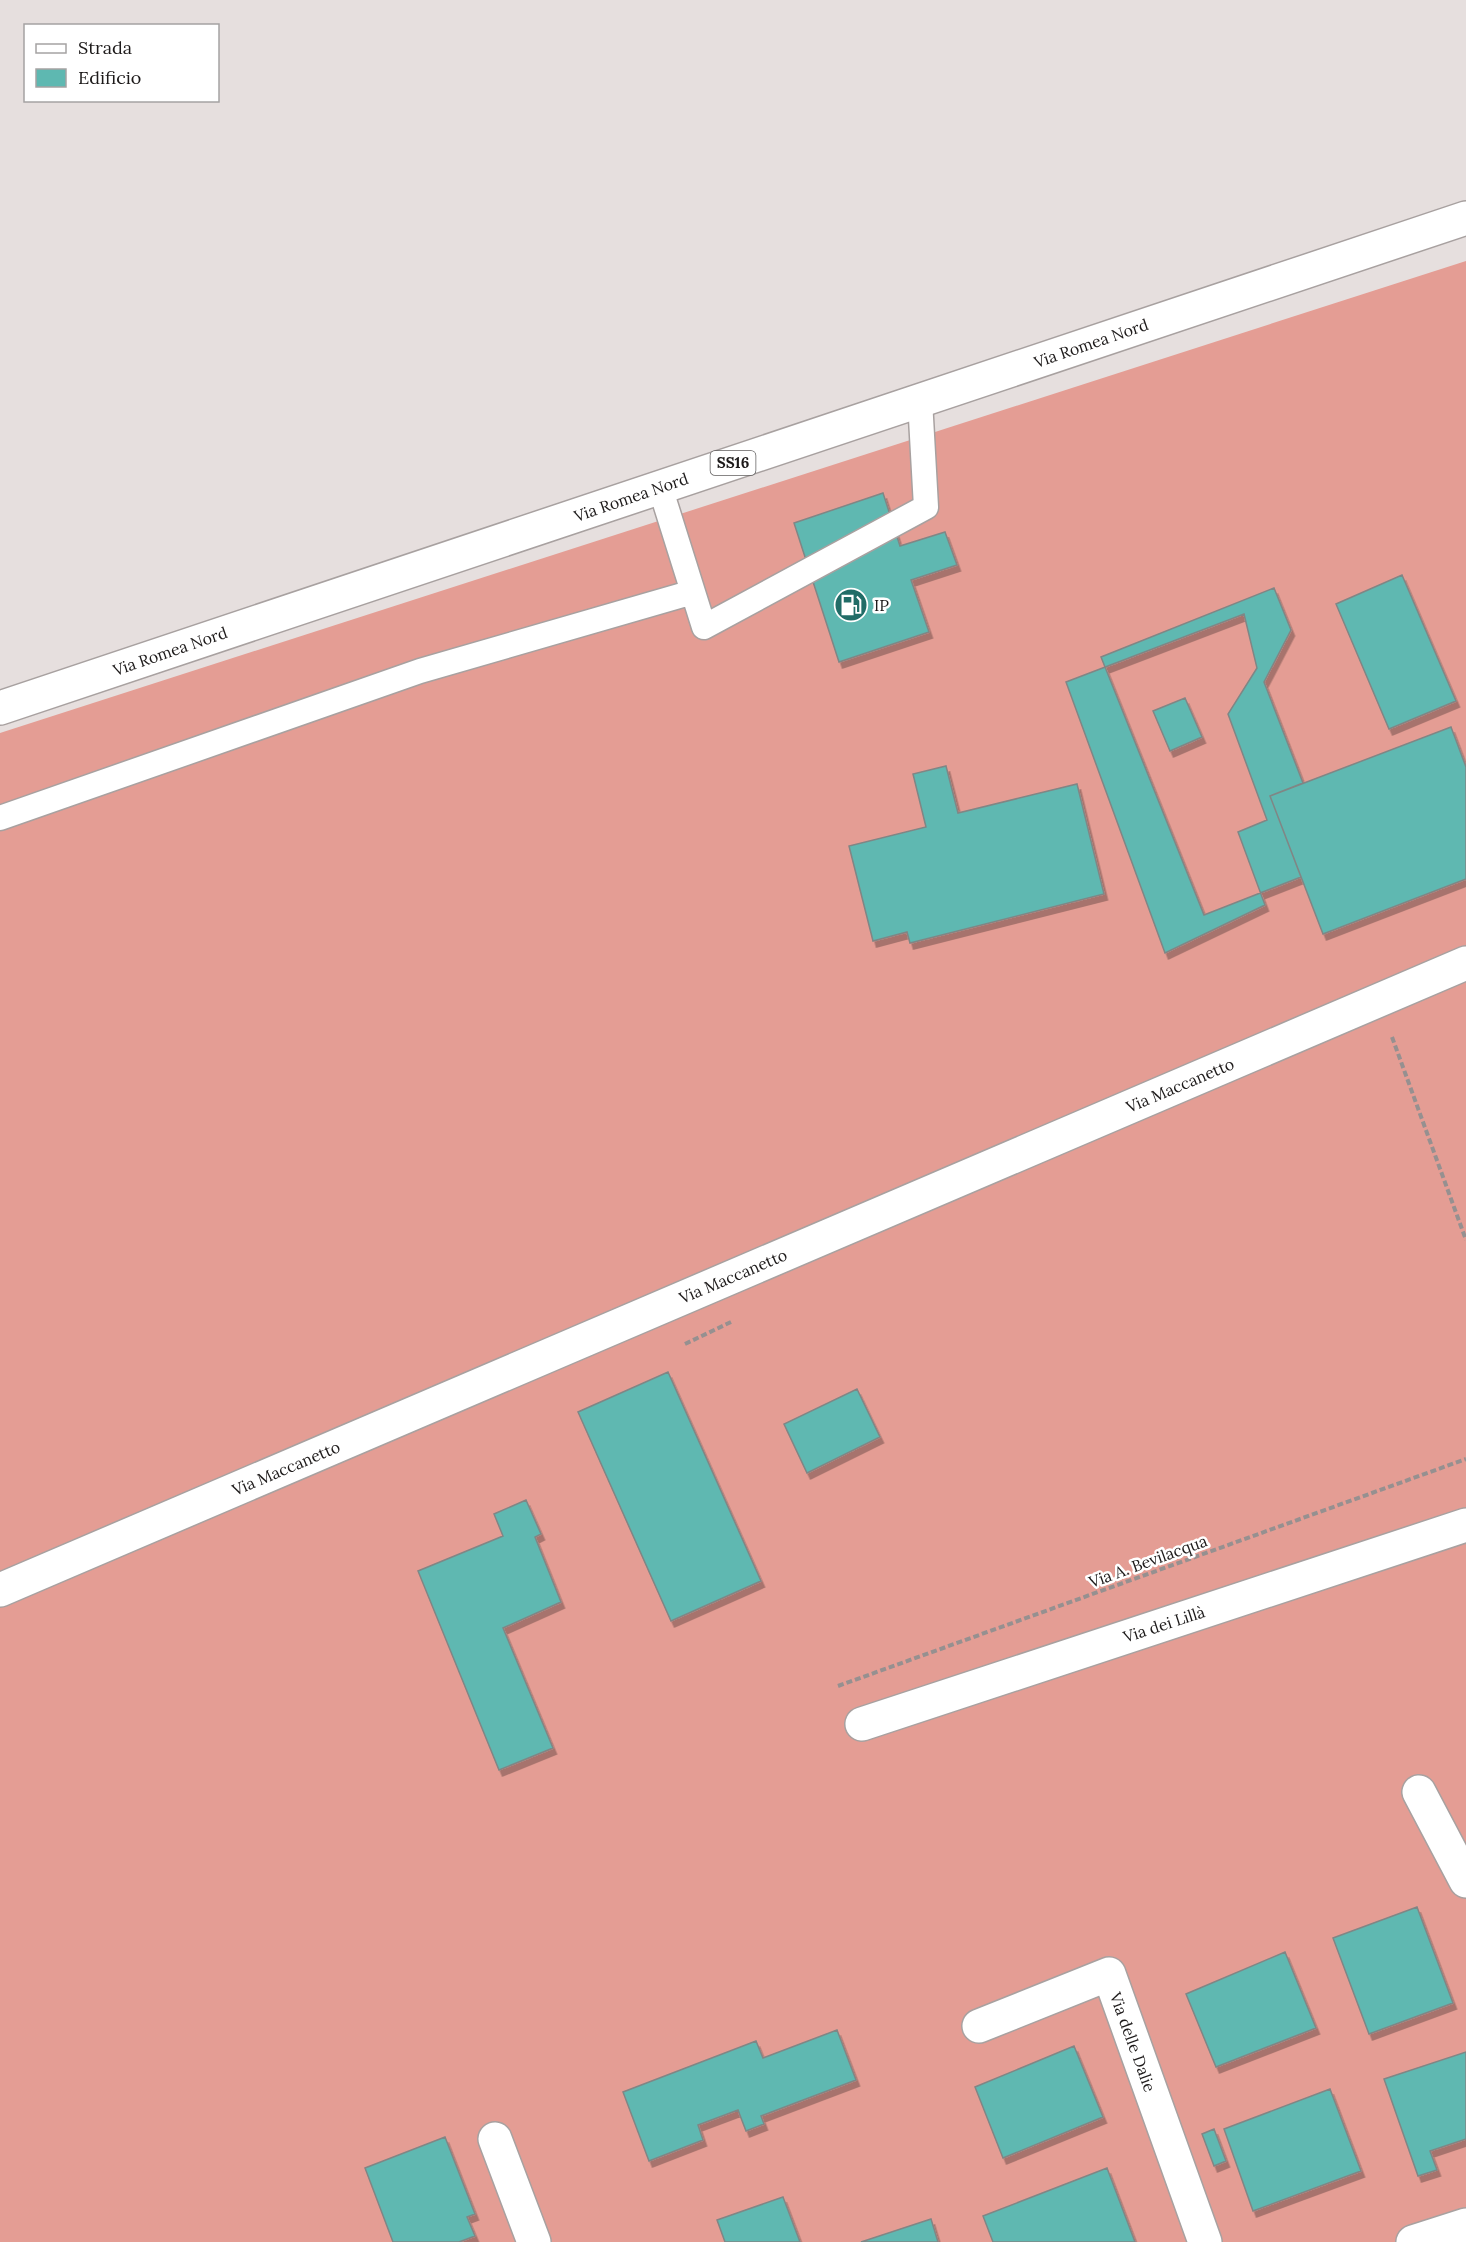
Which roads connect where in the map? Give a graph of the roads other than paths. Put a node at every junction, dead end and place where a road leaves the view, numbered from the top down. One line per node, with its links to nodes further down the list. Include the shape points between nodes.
1 (1466, 218): 2 (street, Via Romea Nord / SS16)
2 (920, 400): 3 (street, Via Romea Nord / SS16); 4 (lane, via 926,507 704,627)
3 (660, 487): 4 (lane); 5 (street, Via Romea Nord / SS16)
4 (693, 592): 6 (lane, via 420,671)
5 (0, 708)
6 (0, 818)
7 (1466, 963): 9 (street, Via Maccanetto)
8 (1466, 1525): 10 (street, Via dei Lillà)
9 (0, 1590)
10 (862, 1724)
11 (1419, 1792): 12 (street)
12 (1466, 1881)
13 (980, 2026): 17 (street, Via delle Dalie, via 1108,1974)
14 (495, 2139): 16 (street)
15 (1466, 2224): 18 (street)
16 (534, 2242)
17 (1205, 2242)
18 (1413, 2242)

